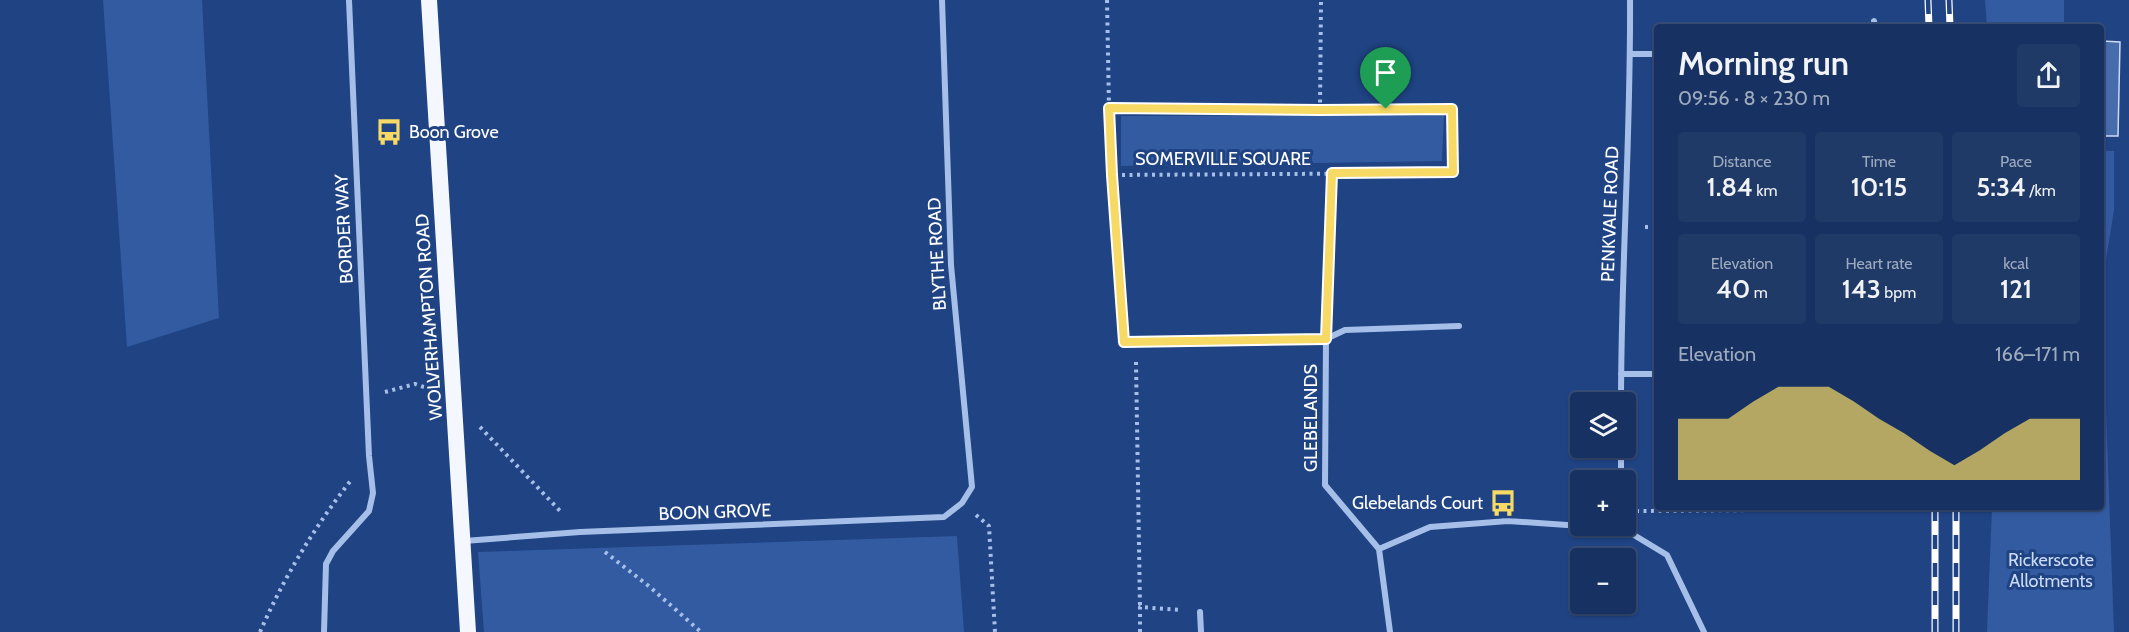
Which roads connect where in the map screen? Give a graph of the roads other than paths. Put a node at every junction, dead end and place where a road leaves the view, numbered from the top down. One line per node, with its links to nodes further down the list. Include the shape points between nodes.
1 (349, 0): 19 (street, BORDER WAY, via 369,456 374,493 369,511 326,564)
2 (429, 0): 16 (highway, WOLVERHAMPTON ROAD)
3 (942, 0): 13 (street, BLYTHE ROAD, via 951,265 972,487)
4 (1630, 0): 5 (street, PENKVALE ROAD)
5 (1630, 54): 6 (street); 10 (street, PENKVALE ROAD)
6 (1654, 54)
7 (1459, 326): 8 (street, via 1345,330)
8 (1326, 339): 9 (street); 17 (street, GLEBELANDS, via 1325,485)
9 (1136, 343)
10 (1621, 374): 11 (street); 12 (street, PENKVALE ROAD)
11 (1654, 374)
12 (1621, 392)
13 (962, 503): 16 (street, BOON GROVE, via 944,518 580,532)
14 (1570, 524): 17 (street, via 1508,521 1430,527)
15 (1636, 535): 23 (street, via 1666,555)
16 (464, 542): 20 (highway, WOLVERHAMPTON ROAD)
17 (1379, 549): 22 (street)
18 (1200, 612): 21 (street)
19 (324, 632)
20 (468, 632)
21 (1201, 632)
22 (1390, 632)
23 (1704, 632)

